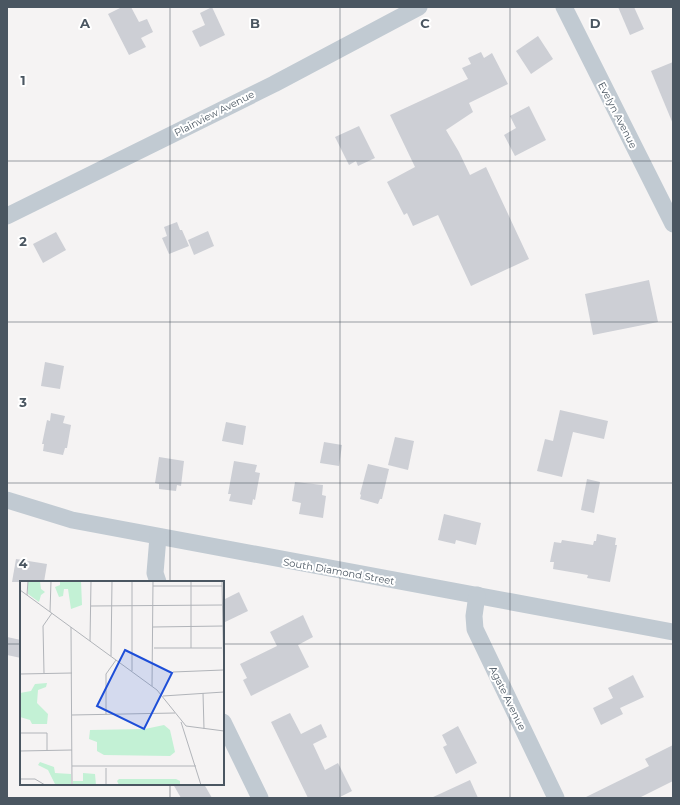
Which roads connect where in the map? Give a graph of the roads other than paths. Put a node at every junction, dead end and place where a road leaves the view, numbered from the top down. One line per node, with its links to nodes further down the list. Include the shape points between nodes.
1 (419, 7): 3 (street, Plainview Avenue, via 274,84)
2 (564, 7): 4 (street, Evelyn Avenue)
3 (7, 216)
4 (673, 224)
5 (7, 500): 6 (street, South Diamond Street, via 72,520)
6 (158, 537): 7 (street, via 155,573); 8 (street, South Diamond Street)
7 (158, 581)
8 (476, 595): 9 (street, South Diamond Street); 12 (street, Agate Avenue, via 475,629)
9 (673, 632)
10 (224, 724): 11 (street)
11 (260, 798)
12 (556, 798)

